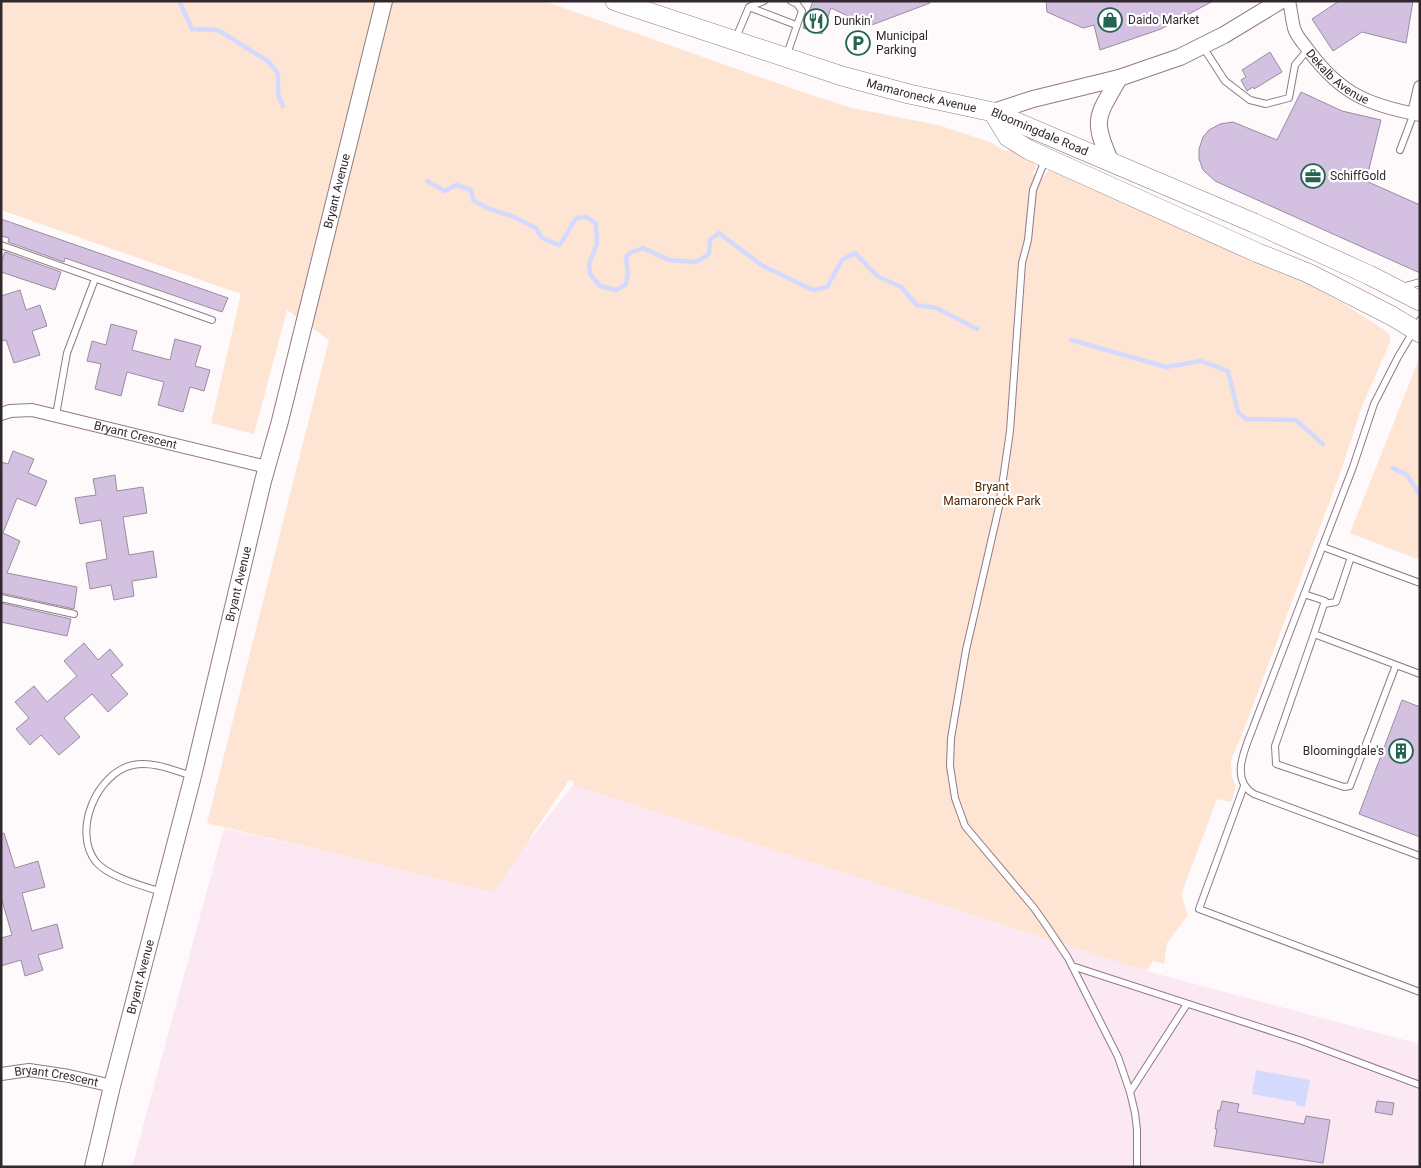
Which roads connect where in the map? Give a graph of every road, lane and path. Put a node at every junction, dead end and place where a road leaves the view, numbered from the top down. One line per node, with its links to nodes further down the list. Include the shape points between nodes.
1 (384, 1): 29 (street, Bryant Avenue)
2 (615, 1): 9 (main road, Mamaroneck Avenue)
3 (764, 1): 7 (lane)
4 (791, 1): 8 (lane, via 802,11)
5 (1280, 1): 10 (street, Mamaroneck Avenue)
6 (1289, 1): 11 (street, Dekalb Avenue, via 1294,30)
7 (749, 7): 8 (lane); 9 (lane)
8 (796, 25): 12 (lane)
9 (735, 41): 12 (main road, Mamaroneck Avenue)
10 (1203, 46): 11 (lane, via 1225,82 1250,100 1266,104 1290,98 1295,65); 13 (street, Mamaroneck Avenue, via 1150,69)
11 (1308, 49): 16 (street, Dekalb Avenue, via 1321,67 1363,100)
12 (786, 58): 15 (main road, Mamaroneck Avenue, via 896,91)
13 (1119, 78): 15 (street, Mamaroneck Avenue); 19 (street, via 1103,107 1098,124 1098,133)
14 (1420, 87): 16 (street)
15 (992, 112): 18 (main road, Bloomingdale Road, via 1008,138); 19 (main road, Bloomingdale Road)
16 (1417, 114): 17 (lane)
17 (1400, 150)
18 (1046, 158): 26 (main road, Bloomingdale Road, via 1258,253 1308,272); 44 (lane, via 1033,190 1028,240 1022,263 1010,431 999,507 966,650 950,766 955,798 965,826 1034,908)
19 (1111, 162): 23 (main road, Bloomingdale Road)
20 (1, 245): 21 (lane)
21 (95, 280): 25 (lane); 28 (lane, via 66,353)
22 (1420, 282): 23 (lane)
23 (1396, 288): 24 (main road, Bloomingdale Road)
24 (1420, 301)
25 (212, 320)
26 (1418, 328): 30 (lane, via 1398,357 1374,404)
27 (1, 414): 28 (street, Bryant Crescent, via 32,410)
28 (56, 414): 29 (street, Bryant Crescent)
29 (267, 467): 40 (street, Bryant Avenue)
30 (1322, 547): 31 (lane); 33 (lane)
31 (1351, 557): 32 (lane); 35 (lane, via 1336,602)
32 (1420, 583)
33 (1304, 594): 35 (lane, via 1325,601); 41 (lane, via 1242,761 1240,770)
34 (1, 598): 36 (lane)
35 (1324, 604): 37 (lane)
36 (74, 614)
37 (1314, 634): 38 (lane); 38 (lane, via 1275,746 1276,764 1344,788 1350,786)
38 (1396, 665): 39 (lane)
39 (1420, 674)
40 (194, 776): 43 (street, Bryant Avenue); 43 (lane, via 146,764 118,771 99,792 88,820 90,850 104,869)
41 (1244, 786): 42 (lane, via 1254,794); 45 (lane, via 1199,910)
42 (1420, 856)
43 (163, 892): 49 (street, Bryant Avenue)
44 (1072, 966): 46 (lane); 50 (lane, via 1118,1057)
45 (1420, 992)
46 (1187, 1004): 48 (lane, via 1302,1041); 50 (lane)
47 (1, 1074): 49 (street, Bryant Crescent, via 29,1070)
48 (1420, 1085)
49 (112, 1086): 51 (street, Bryant Avenue)
50 (1130, 1092): 52 (lane, via 1137,1130)
51 (93, 1167)
52 (1137, 1167)

